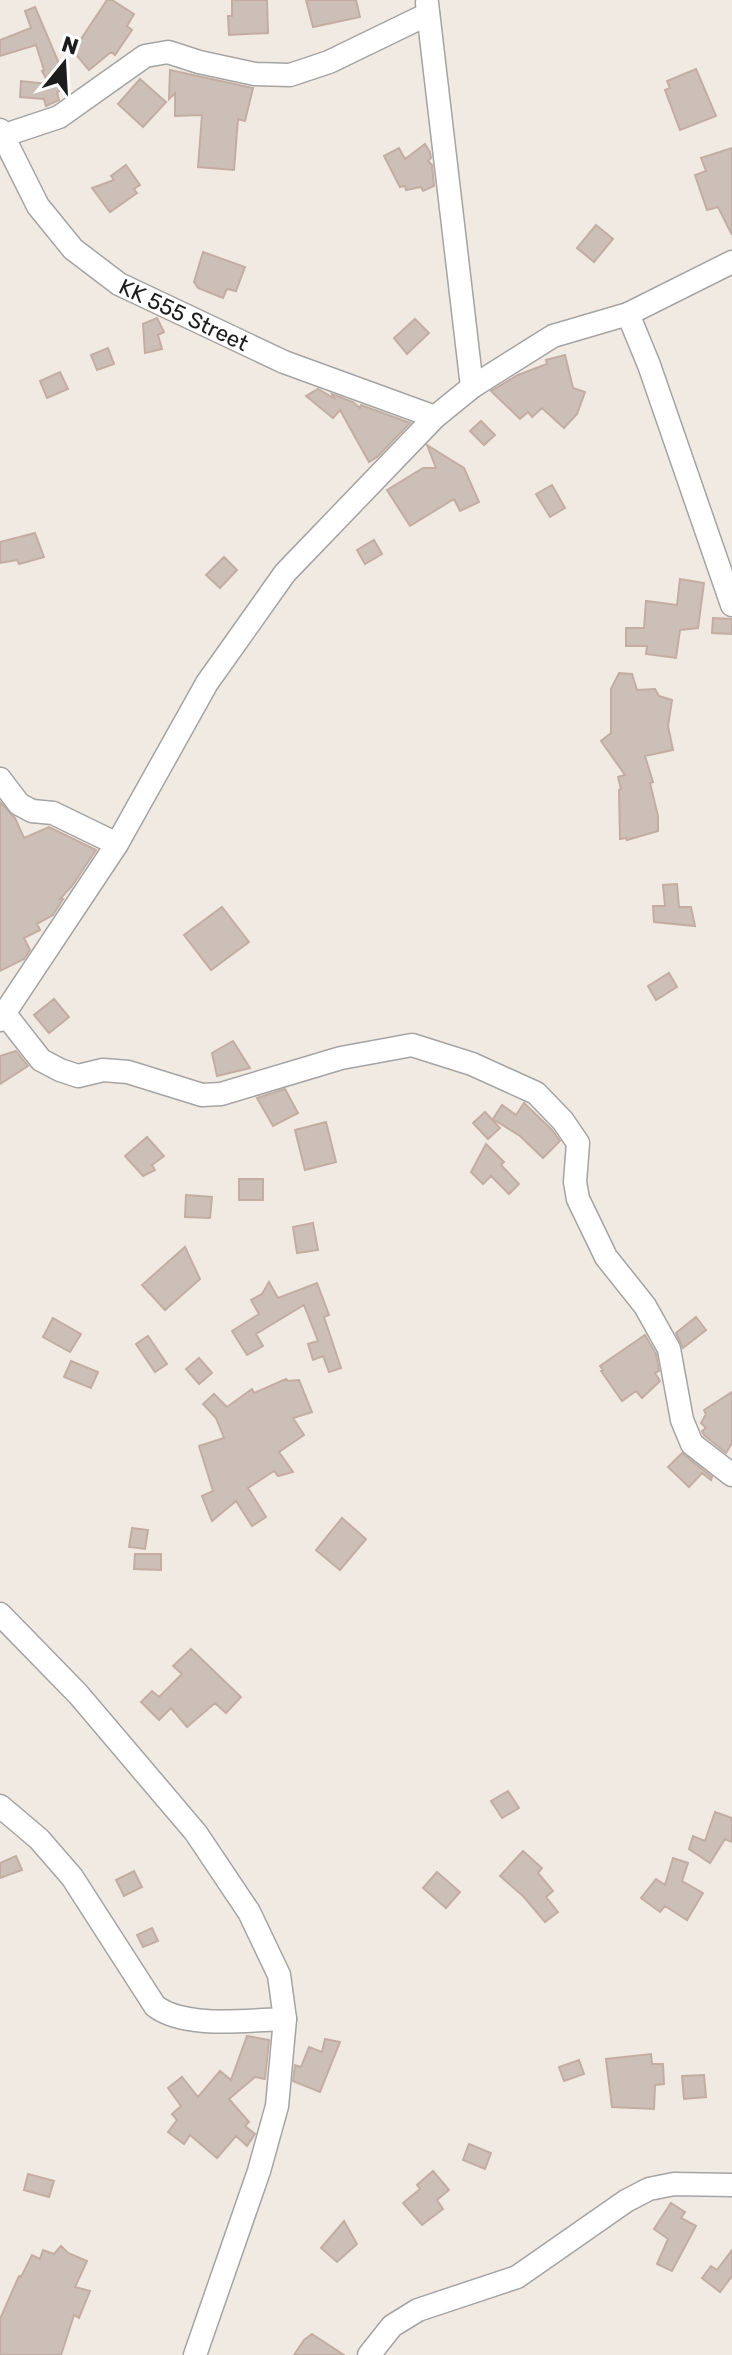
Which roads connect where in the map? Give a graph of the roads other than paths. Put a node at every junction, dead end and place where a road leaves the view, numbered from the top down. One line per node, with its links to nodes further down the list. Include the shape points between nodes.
1 (428, 7): 2 (street, via 329,62 290,75 255,74 168,52 145,56 59,117); 5 (street)
2 (1, 133): 6 (street, KK 555 Street, via 38,206 73,249 119,284 284,362)
3 (732, 262): 4 (street)
4 (628, 314): 5 (street, via 553,336); 7 (street)
5 (472, 387): 6 (street)
6 (435, 417): 9 (street, via 285,573 207,683)
7 (732, 605)
8 (0, 779): 9 (street, via 19,804 53,813)
9 (117, 844): 10 (street)
10 (3, 1017): 11 (street, via 41,1060 60,1070 78,1076 128,1072 202,1095 412,1045 536,1093 578,1143 578,1199 606,1257 645,1306 669,1349 682,1420 692,1444)
11 (732, 1475)
12 (0, 1614): 14 (street, via 78,1694 196,1833 249,1912 279,1975)
13 (0, 1806): 14 (street, via 72,1877 155,2006 198,2020)
14 (285, 2019): 16 (street, via 277,2106)
15 (732, 2185): 17 (street, via 649,2189 517,2277 418,2310 392,2326)
16 (195, 2355)
17 (369, 2355)

